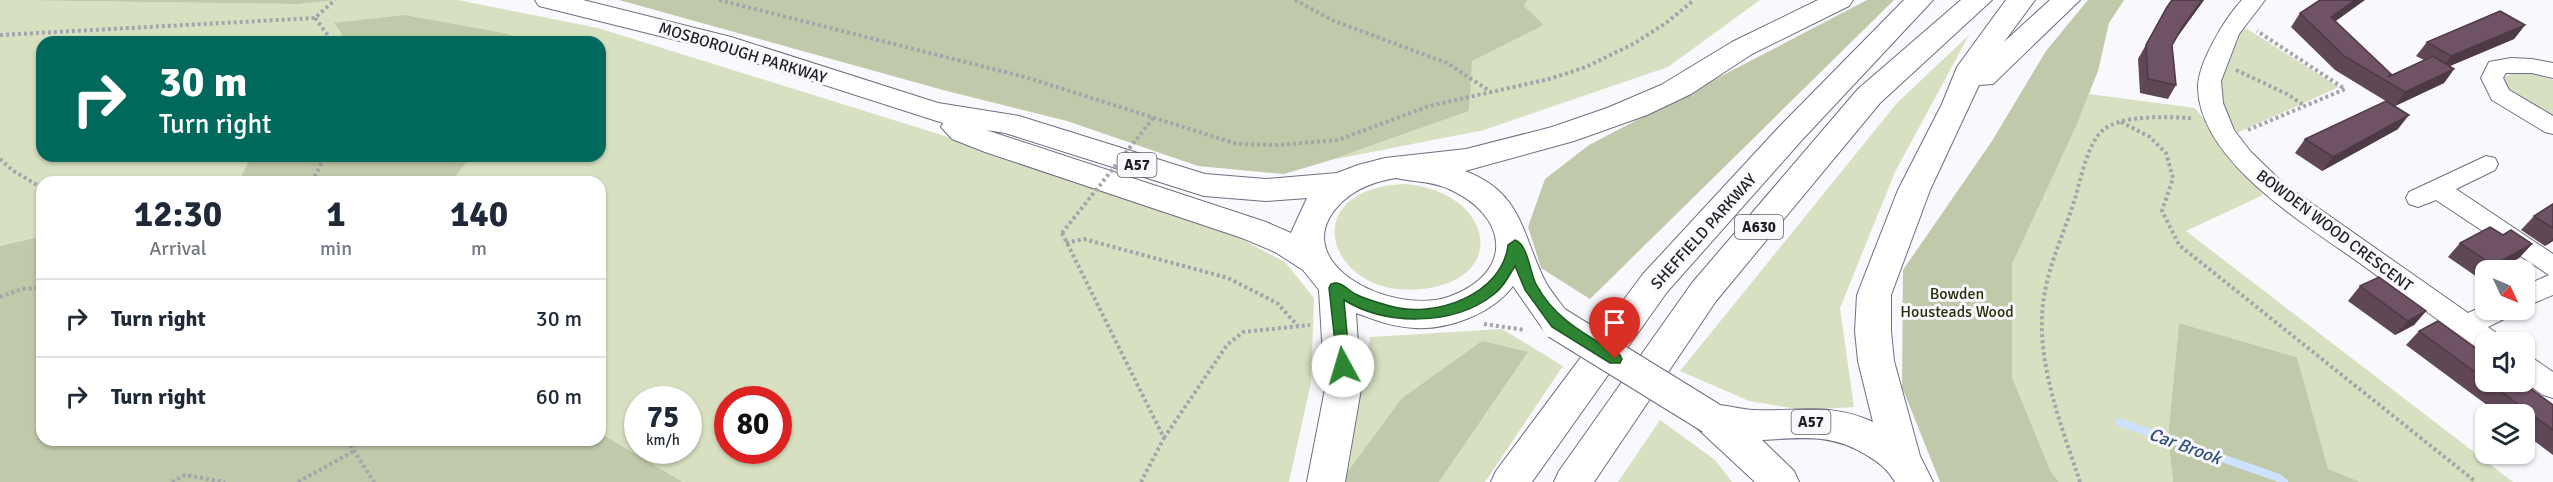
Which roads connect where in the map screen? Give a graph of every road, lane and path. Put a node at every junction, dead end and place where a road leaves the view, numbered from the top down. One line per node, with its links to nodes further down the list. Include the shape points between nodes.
1 (335, 0): 13 (path)
2 (549, 0): 23 (highway, MOSBOROUGH PARKWAY / A57, via 720,43)
3 (719, 0): 24 (path, via 1025,77)
4 (1295, 0): 20 (path, via 1334,21 1447,63)
5 (1694, 0): 20 (path, via 1656,31 1614,54 1569,73)
6 (1798, 0): 17 (highway)
7 (1839, 0): 17 (highway, A57)
8 (1919, 0): 61 (highway, SHEFFIELD PARKWAY / A630, via 1655,283)
9 (1978, 0): 62 (highway, A630, via 1869,96 1704,292)
10 (2021, 0): 21 (highway, A57, via 1972,67)
11 (2066, 0): 21 (highway, via 1988,70)
12 (2254, 0): 14 (street, BOWDEN WOOD CRESCENT)
13 (315, 18): 15 (path); 16 (path)
14 (2238, 19): 18 (street, BOWDEN WOOD CRESCENT, via 2223,40); 22 (path, via 2345,89)
15 (0, 35)
16 (328, 36)
17 (1741, 48): 31 (highway, A57, via 1673,91 1619,116 1465,160)
18 (2216, 62): 22 (path, via 2265,82); 27 (street, BOWDEN WOOD CRESCENT, via 2209,87)
19 (2553, 71): 26 (street, via 2515,63 2497,67 2492,78 2500,95)
20 (1491, 92): 24 (path, via 1409,111 1330,142 1237,144)
21 (1957, 104): 54 (highway, A57, via 1914,190 1874,296 1876,361)
22 (2306, 105): 27 (path)
23 (935, 112): 33 (highway, MOSBOROUGH PARKWAY / A57, via 1008,123 1204,185 1266,190); 38 (highway, MOSBOROUGH PARKWAY / A57, via 963,132 1220,217 1287,244)
24 (1154, 117): 35 (path, bridge, via 1062,233)
25 (2121, 122): 27 (path, via 2156,117); 64 (path, via 2101,132 2089,157 2043,305 2044,348); 65 (path, via 2150,137 2166,153 2173,178 2162,211 2179,245)
26 (2553, 126)
27 (2222, 129): 47 (street, BOWDEN WOOD CRESCENT, via 2247,163 2275,190)
28 (0, 159): 34 (path)
29 (322, 162): 32 (path)
30 (2486, 164): 37 (street, via 2428,194)
31 (1400, 168): 33 (highway, A57, via 1365,174); 36 (highway, A57, via 1436,172 1485,196 1502,214)
32 (315, 176)
33 (1342, 184): 38 (highway, A57, via 1319,206 1309,233 1309,247)
34 (36, 185)
35 (1066, 243): 46 (path, via 1084,239 1228,278 1276,303); 59 (path, via 1164,438)
36 (1515, 245): 43 (highway, A57, via 1513,257 1499,281); 45 (highway, A57, via 1530,286)
37 (2553, 267)
38 (1325, 275): 43 (highway, A57, via 1352,299 1414,315 1456,309); 60 (highway, via 1343,389)
39 (2553, 284): 41 (street)
40 (36, 288): 42 (path)
41 (2535, 292)
42 (0, 297)
43 (1476, 299): 45 (highway, A57, via 1505,300)
44 (2478, 320): 47 (street)
45 (1557, 323): 51 (highway, A57, bridge)
46 (1298, 326)
47 (2466, 326): 48 (street, BOWDEN WOOD CRESCENT)
48 (2475, 332)
49 (2535, 375): 50 (street)
50 (2553, 387)
51 (1711, 418): 54 (highway, A57, via 1760,426 1833,423 1870,437); 63 (highway, A57)
52 (351, 446): 53 (path)
53 (354, 451): 57 (path); 58 (path)
54 (1908, 471)
55 (172, 482): 56 (path, via 185,475)
56 (225, 482)
57 (298, 482)
58 (374, 482)
59 (1141, 482)
60 (1326, 482)
61 (1510, 482)
62 (1573, 482)
63 (1780, 482)
64 (2080, 482)
65 (2476, 482)

